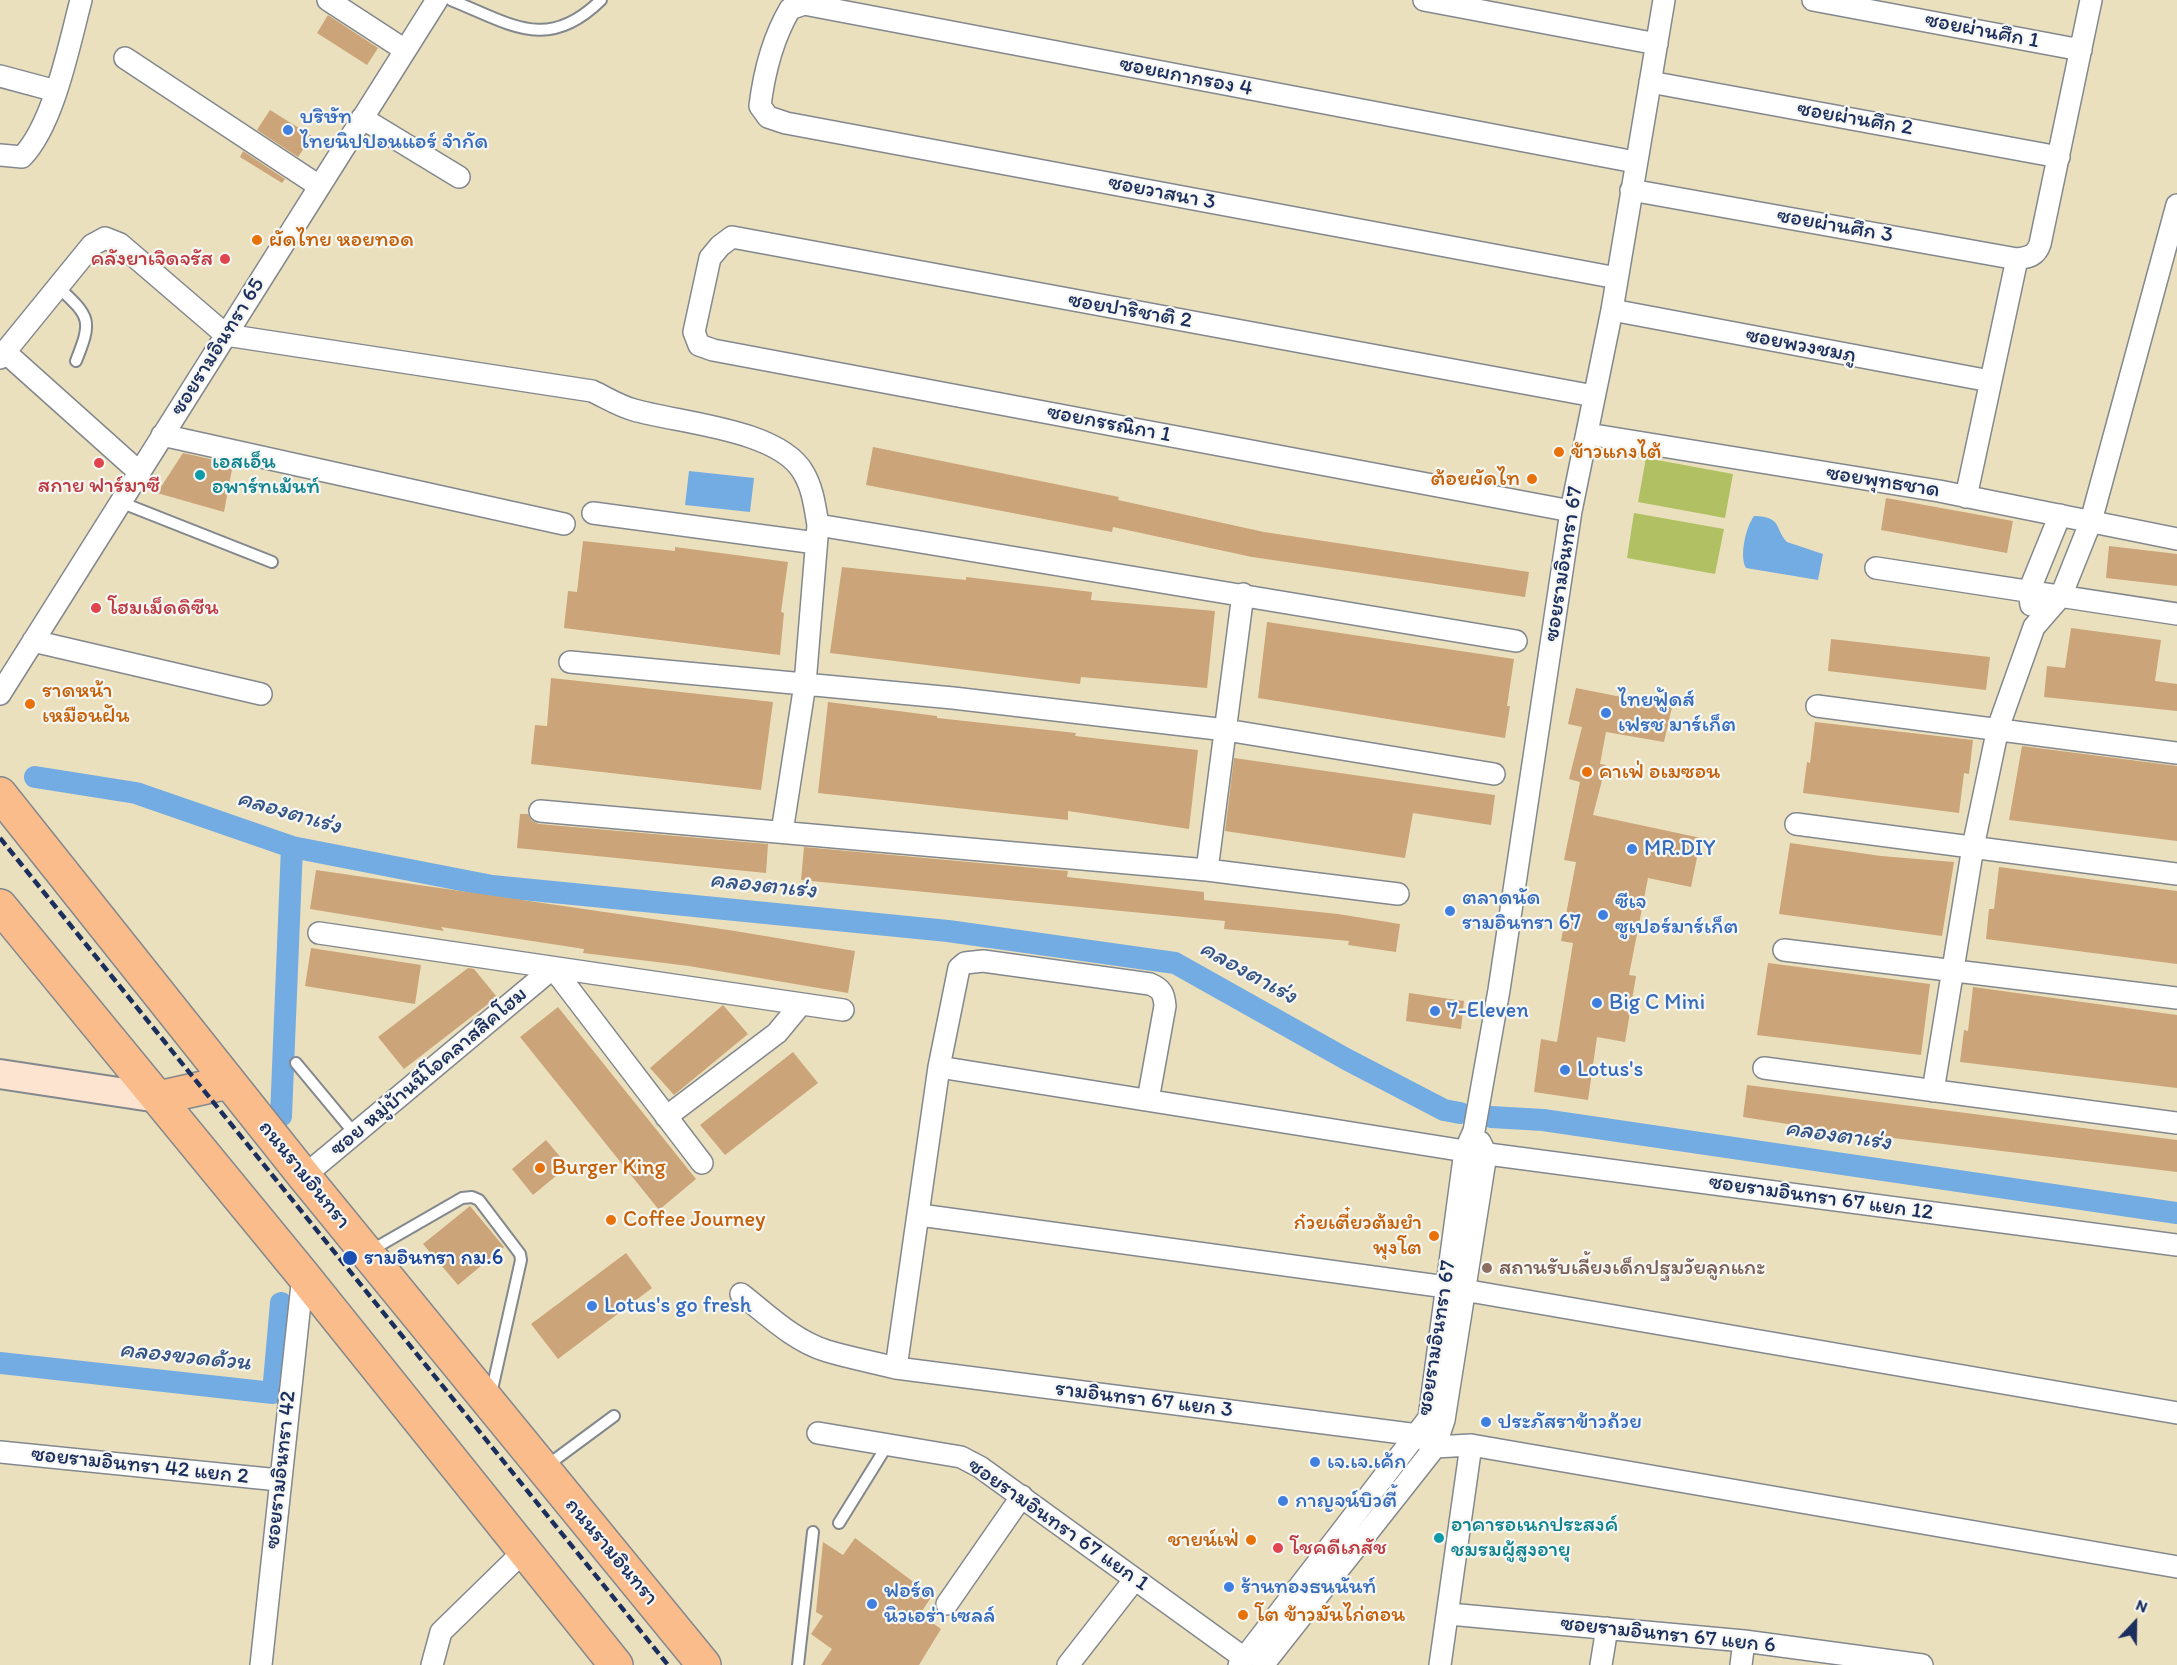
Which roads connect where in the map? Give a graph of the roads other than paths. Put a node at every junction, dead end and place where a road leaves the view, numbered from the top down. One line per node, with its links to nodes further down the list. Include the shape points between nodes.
1 (81, 0): 17 (street)
2 (328, 0): 11 (street)
3 (436, 0): 11 (street, ซอยรามอินทรา 65)
4 (451, 0): 5 (lane, via 514,26 537,31 567,27)
5 (602, 0)
6 (1424, 0): 10 (street)
7 (1664, 0): 10 (street, ซอยรามอินทรา 67)
8 (1813, 0): 12 (street, ซอยผ่านศึก 1)
9 (2091, 0): 12 (street)
10 (1657, 44): 16 (street, ซอยรามอินทรา 67)
11 (405, 50): 18 (street, ซอยรามอินทรา 65)
12 (2081, 50): 20 (street)
13 (125, 58): 23 (street)
14 (770, 59): 21 (street, ซอยผกากรอง 4, via 777,31 790,9 804,4); 27 (street, ซอยวาสนา 3, via 760,106 768,117 786,123)
15 (0, 76): 17 (street)
16 (1650, 82): 20 (street, ซอยผ่านศึก 2); 21 (street, ซอยรามอินทรา 67)
17 (56, 92): 19 (street, via 32,147 22,157)
18 (362, 118): 22 (street); 23 (street, ซอยรามอินทรา 65)
19 (0, 155)
20 (2060, 157): 26 (street)
21 (1635, 162): 24 (street, ซอยรามอินทรา 67)
22 (459, 177)
23 (320, 186): 31 (street, ซอยรามอินทรา 65)
24 (1631, 190): 26 (street, ซอยผ่านศึก 3); 27 (street, ซอยรามอินทรา 67)
25 (2177, 205): 44 (street)
26 (2027, 256): 34 (street)
27 (1617, 279): 30 (street, ซอยรามอินทรา 67)
28 (59, 288): 31 (street, via 92,245 105,238 120,244); 32 (street); 33 (lane, via 83,310 87,325)
29 (702, 294): 35 (street, ซอยปาริชาติ 2, via 710,258 732,237); 41 (street, ซอยกรรณิกา 1, via 694,332 699,345 713,350)
30 (1612, 310): 34 (street, ซอยพวงชมภู); 35 (street, ซอยรามอินทรา 67)
31 (226, 335): 37 (street, ซอยรามอินทรา 65); 46 (street, via 592,391 631,410 744,435 780,449 803,471 814,500)
32 (2, 355): 38 (street)
33 (76, 361)
34 (1990, 381): 39 (street)
35 (1594, 396): 36 (street, ซอยรามอินทรา 67)
36 (1588, 434): 39 (street, ซอยพุทธชาด); 41 (street, ซอยรามอินทรา 67)
37 (162, 435): 38 (street, ซอยรามอินทรา 65); 45 (street)
38 (139, 472): 40 (street, ซอยรามอินทรา 65)
39 (1966, 496): 43 (street, ซอยพุทธชาด)
40 (120, 502): 48 (lane); 55 (street, ซอยรามอินทรา 65)
41 (1571, 511): 92 (street, ซอยรามอินทรา 67)
42 (593, 513): 46 (street)
43 (2060, 515): 44 (street, ซอยพุทธชาด); 50 (street)
44 (2091, 521): 47 (street, ซอยพุทธชาด); 52 (street)
45 (564, 524)
46 (817, 534): 51 (street); 58 (street)
47 (2177, 539)
48 (272, 562)
49 (1876, 568): 50 (street)
50 (2030, 591): 52 (street); 54 (street)
51 (1243, 594): 56 (street); 63 (street)
52 (2061, 596): 53 (street); 54 (street)
53 (2177, 614)
54 (2034, 627): 62 (street)
55 (33, 641): 59 (street, ซอยรามอินทรา 65); 60 (street)
56 (1516, 641)
57 (570, 662): 58 (street)
58 (805, 684): 63 (street); 69 (street)
59 (0, 694)
60 (261, 694)
61 (1817, 706): 62 (street)
62 (1998, 729): 64 (street); 70 (street)
63 (1226, 730): 65 (street); 71 (street)
64 (2177, 753)
65 (1494, 774)
66 (0, 794): 86 (main road, ถนนรามอินทรา)
67 (540, 811): 69 (street)
68 (1796, 824): 70 (street)
69 (782, 832): 71 (street)
70 (1973, 847): 72 (street); 78 (street)
71 (1207, 870): 73 (street)
72 (2177, 874)
73 (1398, 894)
74 (0, 906): 88 (main road)
75 (319, 933): 77 (street, ซอย หมู่บ้านนีโอคลาสสิคโฮม)
76 (1784, 950): 78 (street)
77 (553, 968): 80 (street, ซอย หมู่บ้านนีโอคลาสสิคโฮม); 90 (street); 93 (street, ซอย หมู่บ้านนีโอคลาสสิคโฮม)
78 (1952, 971): 79 (street); 87 (street)
79 (2177, 998)
80 (801, 1004): 81 (street, ซอย หมู่บ้านนีโอคลาสสิคโฮม); 90 (street, via 777,1033)
81 (843, 1010)
82 (296, 1063): 93 (lane)
83 (939, 1067): 89 (street, ซอยรามอินทรา 67 แยก 12); 89 (street, via 959,968 965,963 983,961 1150,984 1160,988 1165,1006); 98 (street)
84 (1764, 1068): 87 (street)
85 (0, 1074): 88 (street)
86 (229, 1082): 88 (main road); 97 (main road, ถนนรามอินทรา)
87 (1933, 1090): 91 (street)
88 (158, 1098): 101 (main road)
89 (1148, 1100): 94 (street, ซอยรามอินทรา 67 แยก 12)
90 (666, 1117): 96 (street)
91 (2177, 1123)
92 (1474, 1131): 94 (street, ซอยรามอินทรา 67); 95 (street)
93 (355, 1134): 97 (street, ซอย หมู่บ้านนีโอคลาสสิคโฮม)
94 (1465, 1151): 95 (street, ซอยรามอินทรา 67 แยก 12); 102 (street, ซอยรามอินทรา 67)
95 (1486, 1154): 99 (street, ซอยรามอินทรา 67 แยก 12); 102 (street, ซอยรามอินทรา 67)
96 (702, 1163)
97 (304, 1176): 100 (main road, ถนนรามอินทรา)
98 (920, 1215): 102 (street); 104 (street)
99 (2177, 1245)
100 (367, 1253): 105 (main road, ถนนรามอินทรา); 105 (lane, via 462,1198 479,1200 521,1260)
101 (303, 1275): 115 (street, ซอยรามอินทรา 42); 119 (main road)
102 (1454, 1289): 106 (street); 109 (street, ซอยรามอินทรา 67, via 1429,1418); 112 (street, ซอยรามอินทรา 67, via 1444,1420)
103 (741, 1294): 104 (street, รามอินทรา 67 แยก 3, via 809,1343)
104 (896, 1368): 109 (street, รามอินทรา 67 แยก 3)
105 (488, 1403): 114 (main road, ถนนรามอินทรา)
106 (2177, 1413)
107 (614, 1416): 114 (lane)
108 (818, 1433): 110 (street, ซอยรามอินทรา 67 แยก 1)
109 (1418, 1435): 112 (street, รามอินทรา 67 แยก 3); 128 (street, ซอยรามอินทรา 67)
110 (888, 1444): 116 (street, ซอยรามอินทรา 67 แยก 1, via 962,1457); 117 (lane)
111 (1471, 1445): 112 (street); 120 (street); 123 (street)
112 (1435, 1447): 128 (street, ซอยรามอินทรา 67)
113 (0, 1452): 115 (street, ซอยรามอินทรา 42 แยก 2)
114 (542, 1469): 132 (main road, ถนนรามอินทรา)
115 (279, 1480): 129 (street, ซอยรามอินทรา 42)
116 (1022, 1496): 121 (street, ซอยรามอินทรา 67 แยก 1); 122 (street)
117 (839, 1523)
118 (813, 1532): 133 (lane)
119 (525, 1551): 130 (street, via 441,1632); 131 (main road)
120 (2177, 1568)
121 (1135, 1579): 128 (street, ซอยรามอินทรา 67 แยก 1); 134 (street)
122 (947, 1604)
123 (1449, 1614): 124 (street, ซอยรามอินทรา 67 แยก 6); 126 (street)
124 (1607, 1628): 125 (street, ซอยรามอินทรา 67 แยก 6); 136 (street)
125 (1744, 1641): 127 (street, ซอยรามอินทรา 67 แยก 6); 137 (street)
126 (1442, 1656): 135 (street)
127 (1877, 1662): 138 (street, ซอยรามอินทรา 67 แยก 6)
128 (1248, 1663)
129 (261, 1665)
130 (432, 1665)
131 (616, 1665)
132 (704, 1665)
133 (798, 1665)
134 (1068, 1665)
135 (1430, 1665)
136 (1601, 1665)
137 (1740, 1665)
138 (1922, 1665)

